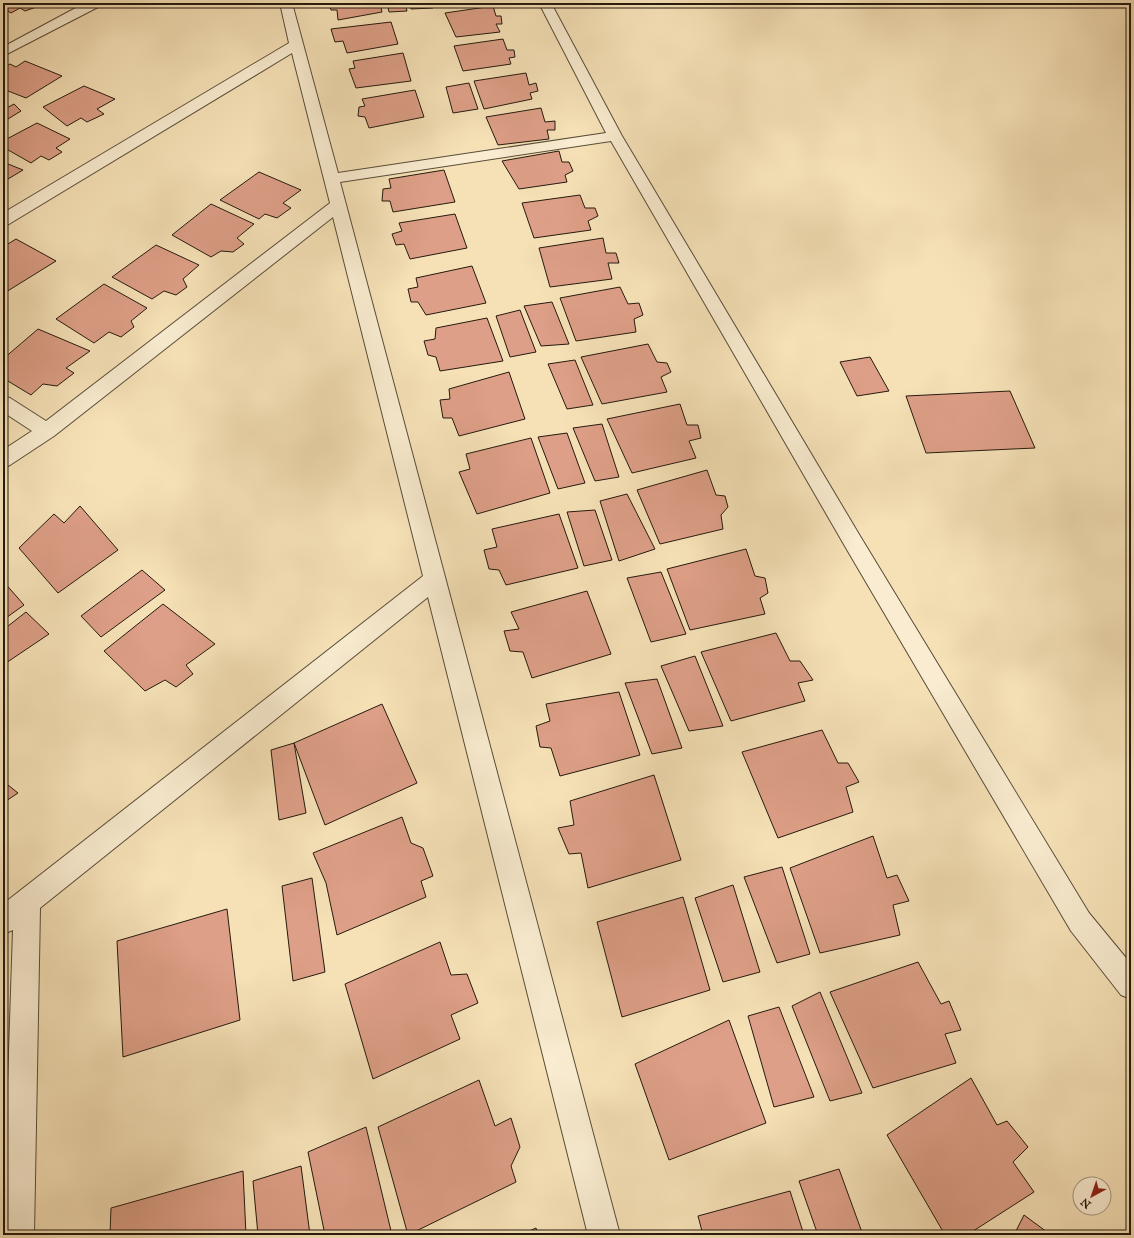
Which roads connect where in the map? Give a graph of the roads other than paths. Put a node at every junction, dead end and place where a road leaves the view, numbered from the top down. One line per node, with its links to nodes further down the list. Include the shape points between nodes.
1 (95, 3): 5 (street)
2 (286, 3): 4 (street)
3 (545, 3): 6 (street)
4 (297, 44): 7 (street); 9 (street)
5 (3, 52)
6 (615, 136): 7 (street); 16 (street, via 1080,922)
7 (331, 179): 8 (street)
8 (338, 205): 11 (street); 13 (street)
9 (3, 220)
10 (3, 403): 11 (street)
11 (47, 431): 12 (street)
12 (3, 460)
13 (435, 579): 14 (street); 18 (street)
14 (27, 902): 15 (street); 17 (street)
15 (3, 921)
16 (1131, 985)
17 (18, 1235)
18 (604, 1235)

